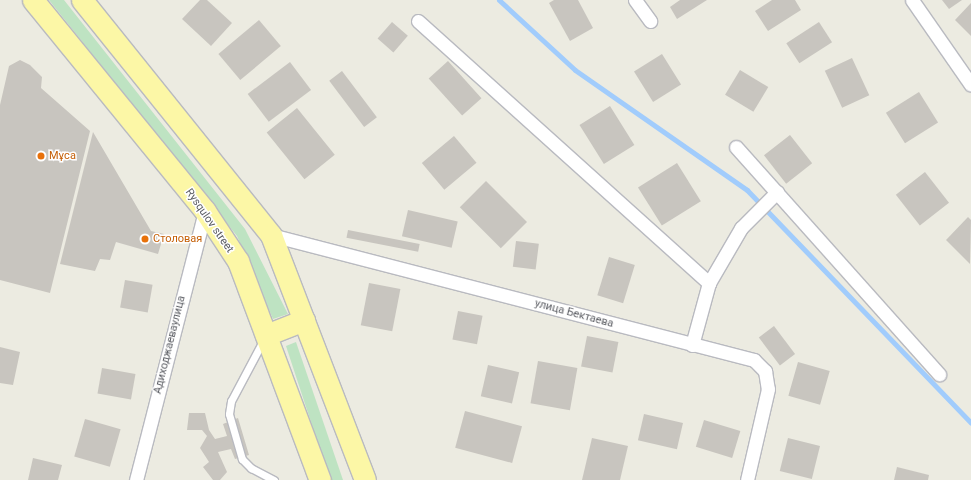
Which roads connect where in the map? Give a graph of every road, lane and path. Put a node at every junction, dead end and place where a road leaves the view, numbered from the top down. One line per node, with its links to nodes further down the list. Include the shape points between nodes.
1 (33, 0): 10 (main road, Rysqulov street)
2 (82, 0): 11 (main road)
3 (635, 0): 6 (street)
4 (912, 0): 7 (street)
5 (418, 21): 12 (street)
6 (650, 21)
7 (971, 85)
8 (736, 147): 9 (street)
9 (777, 192): 12 (street, via 741,228); 16 (street)
10 (205, 211): 14 (main road, Rysqulov street, via 238,261); 17 (street, Адиходжаеваулица)
11 (271, 235): 13 (main road); 15 (street, улица Бектаева)
12 (709, 283): 15 (street)
13 (304, 320): 14 (main road); 20 (main road)
14 (266, 335): 18 (lane, via 231,401 229,414 242,459 251,468); 19 (main road, Rysqulov street)
15 (692, 345): 21 (street, улица Бектаева, via 754,360 765,371 768,389)
16 (939, 374)
17 (136, 480)
18 (274, 480)
19 (320, 480)
20 (365, 480)
21 (747, 480)

